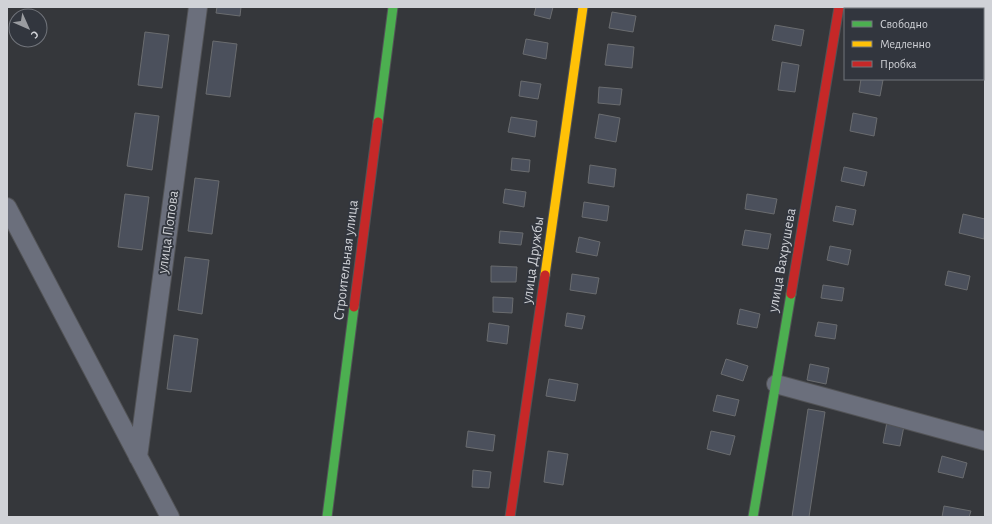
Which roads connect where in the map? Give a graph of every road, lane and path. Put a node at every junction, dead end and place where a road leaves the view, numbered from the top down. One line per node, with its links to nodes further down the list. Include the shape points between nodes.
1 (198, 7): 8 (street, улица Попова)
2 (393, 7): 10 (street, Строительная улица)
3 (583, 7): 11 (street, улица Дружбы)
4 (840, 7): 6 (street, улица Вахрушева)
5 (7, 208): 8 (street)
6 (776, 384): 7 (street); 12 (street, улица Вахрушева)
7 (985, 441)
8 (138, 457): 9 (street)
9 (170, 517)
10 (327, 517)
11 (510, 517)
12 (754, 517)

